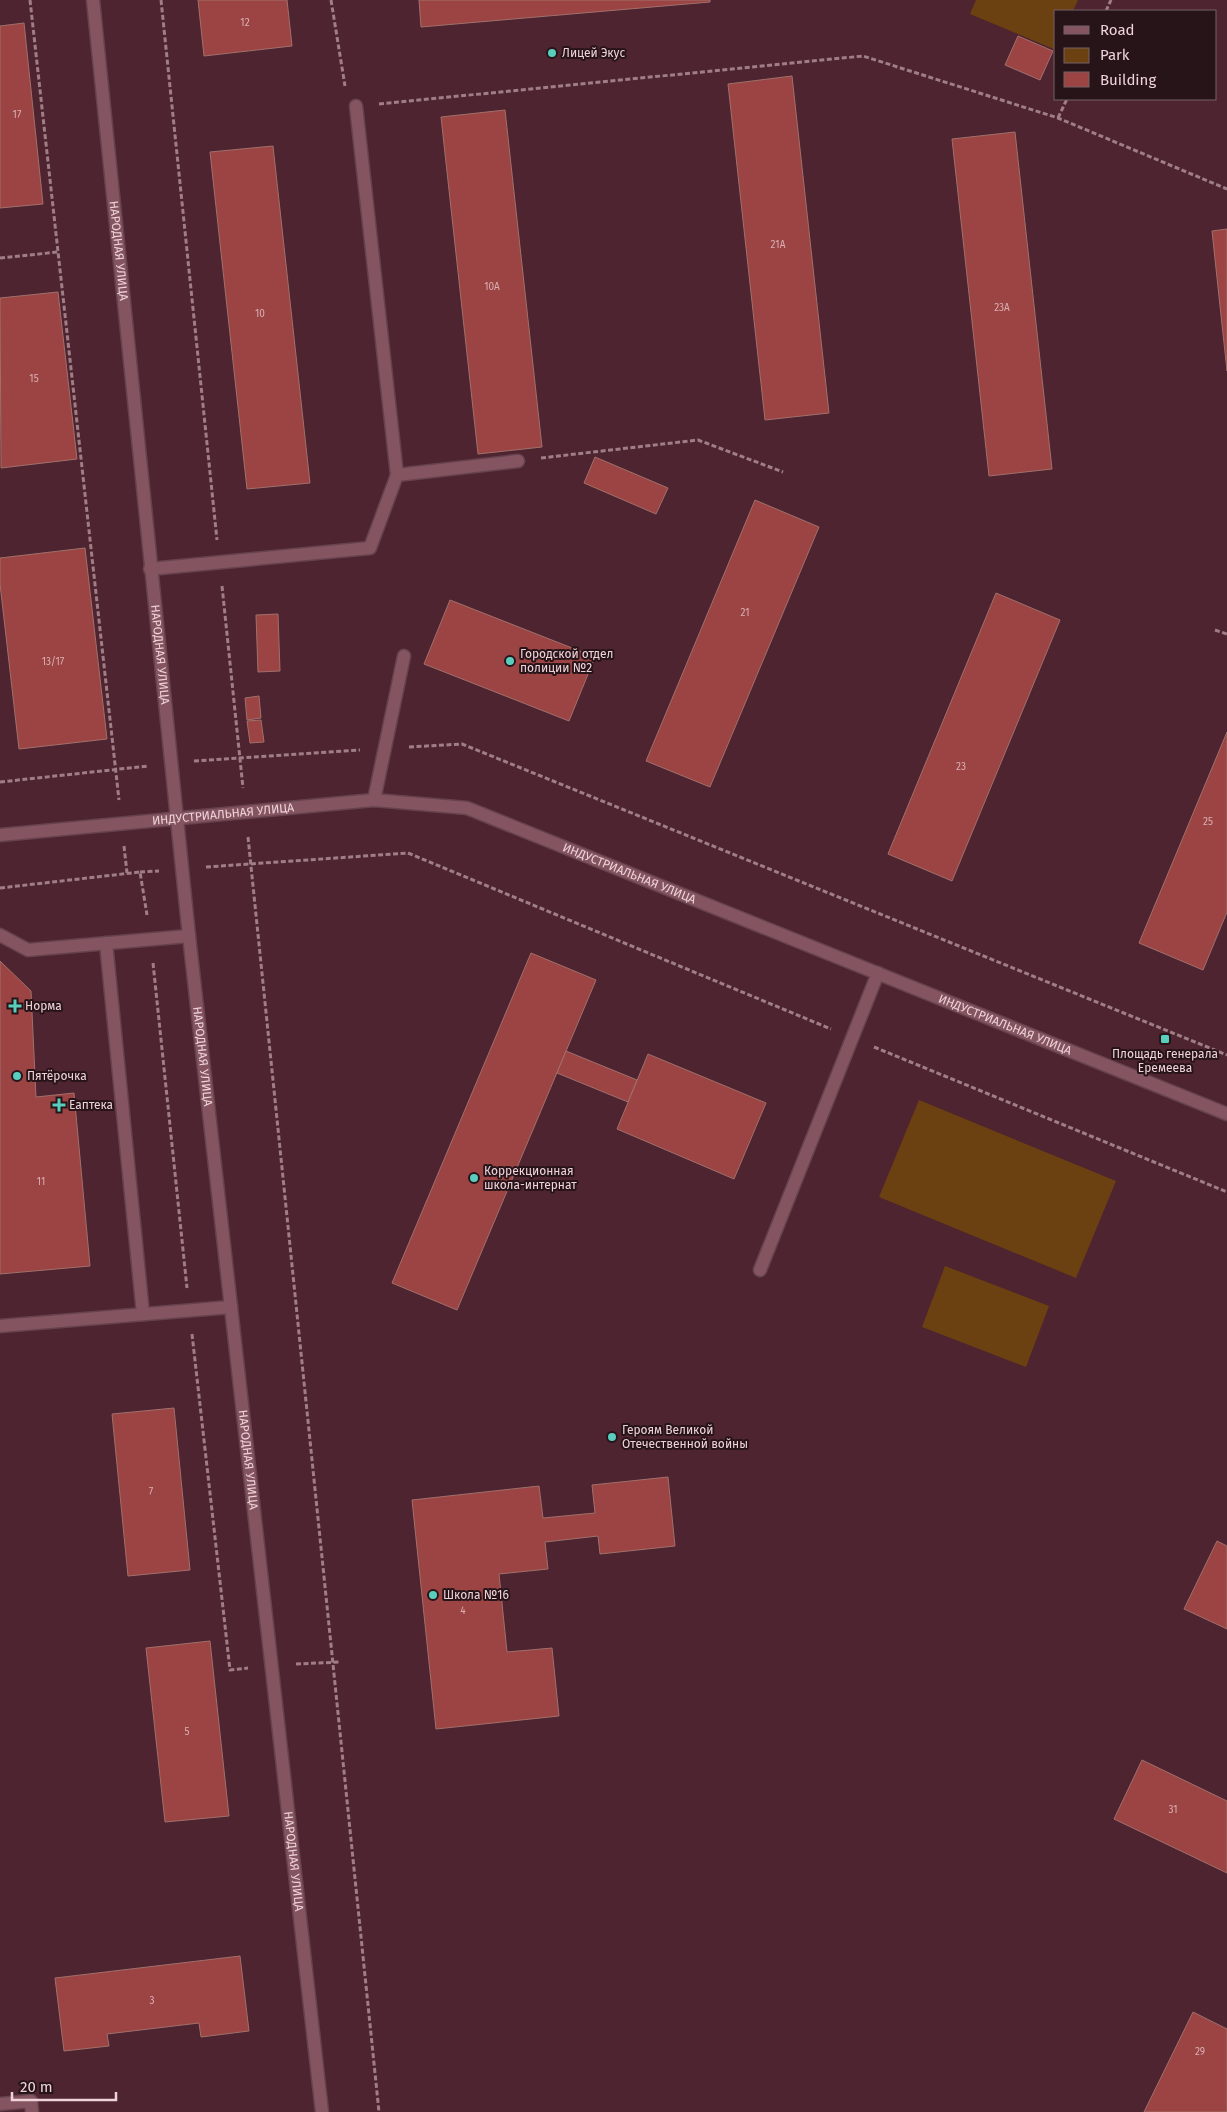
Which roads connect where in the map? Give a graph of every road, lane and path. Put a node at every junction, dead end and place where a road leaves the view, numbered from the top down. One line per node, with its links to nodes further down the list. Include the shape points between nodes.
1 (30, 0): 9 (path)
2 (93, 0): 15 (street, НАРОДНАЯ УЛИЦА)
3 (161, 0): 14 (path)
4 (331, 0): 6 (path, via 346,89)
5 (1067, 100): 7 (path)
6 (356, 106): 7 (path, via 863,56); 13 (street)
7 (1058, 118): 8 (path)
8 (1227, 189)
9 (58, 252): 10 (path); 23 (path)
10 (0, 258)
11 (518, 461): 12 (path, via 698,440); 13 (street)
12 (783, 472)
13 (397, 475): 14 (street, via 370,548)
14 (220, 562): 15 (street); 21 (path)
15 (150, 569): 22 (street, НАРОДНАЯ УЛИЦА)
16 (1215, 630): 17 (path)
17 (1227, 634)
18 (404, 656): 25 (street)
19 (405, 748): 41 (path, via 462,744)
20 (367, 750): 21 (path)
21 (240, 758): 22 (path); 26 (path)
22 (171, 763): 23 (path); 27 (street, НАРОДНАЯ УЛИЦА)
23 (116, 769): 24 (path); 28 (path)
24 (0, 782)
25 (374, 800): 26 (street, ИНДУСТРИАЛЬНАЯ УЛИЦА); 39 (street, ИНДУСТРИАЛЬНАЯ УЛИЦА, via 467,808)
26 (245, 812): 27 (street, ИНДУСТРИАЛЬНАЯ УЛИЦА); 30 (path)
27 (177, 818): 28 (street, ИНДУСТРИАЛЬНАЯ УЛИЦА); 31 (street, НАРОДНАЯ УЛИЦА)
28 (122, 823): 29 (street, ИНДУСТРИАЛЬНАЯ УЛИЦА); 33 (path)
29 (0, 835)
30 (250, 864): 31 (path); 40 (path, via 408,853); 49 (path)
31 (182, 869): 32 (path); 36 (street, НАРОДНАЯ УЛИЦА)
32 (140, 872): 33 (path); 37 (path)
33 (127, 873): 34 (path)
34 (0, 888)
35 (0, 935): 38 (street, via 28,950)
36 (189, 936): 37 (street); 45 (street, НАРОДНАЯ УЛИЦА)
37 (151, 939): 38 (street); 46 (path)
38 (106, 943): 47 (street)
39 (878, 974): 40 (street); 42 (street, ИНДУСТРИАЛЬНАЯ УЛИЦА)
40 (852, 1038): 43 (path); 44 (street)
41 (1227, 1055)
42 (1227, 1114)
43 (1227, 1192)
44 (760, 1270)
45 (231, 1307): 46 (street); 51 (street, НАРОДНАЯ УЛИЦА)
46 (190, 1310): 47 (street); 51 (path, via 230,1670)
47 (143, 1314): 48 (street)
48 (0, 1326)
49 (331, 1662): 50 (path); 51 (path); 55 (path)
50 (340, 1662)
51 (271, 1666): 54 (street, НАРОДНАЯ УЛИЦА)
52 (0, 2104): 53 (street, via 31,2101)
53 (32, 2112)
54 (322, 2112)
55 (379, 2112)

